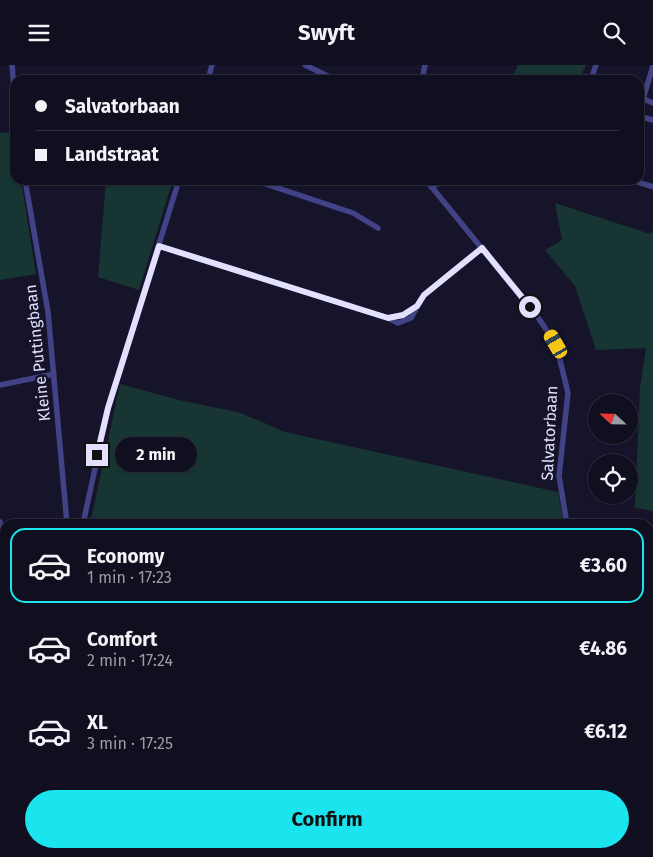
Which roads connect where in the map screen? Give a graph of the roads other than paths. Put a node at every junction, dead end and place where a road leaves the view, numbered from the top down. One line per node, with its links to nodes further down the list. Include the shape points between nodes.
1 (305, 65): 3 (street)
2 (653, 66): 4 (street)
3 (326, 75)
4 (644, 91)
5 (26, 185): 13 (street, Kleine Puttingbaan, via 48,312)
6 (177, 185): 11 (street)
7 (269, 185): 10 (street, via 353,213)
8 (435, 185): 9 (street)
9 (431, 187): 12 (street, Salvatorbaan)
10 (378, 228)
11 (159, 246): 12 (street, via 398,323 411,318 424,295); 16 (street, via 108,408)
12 (482, 248): 17 (street, Salvatorbaan, via 548,330 560,357 568,393 559,476)
13 (54, 374): 14 (street); 15 (street, Kleine Puttingbaan)
14 (0, 385)
15 (67, 519)
16 (84, 519)
17 (566, 519)

